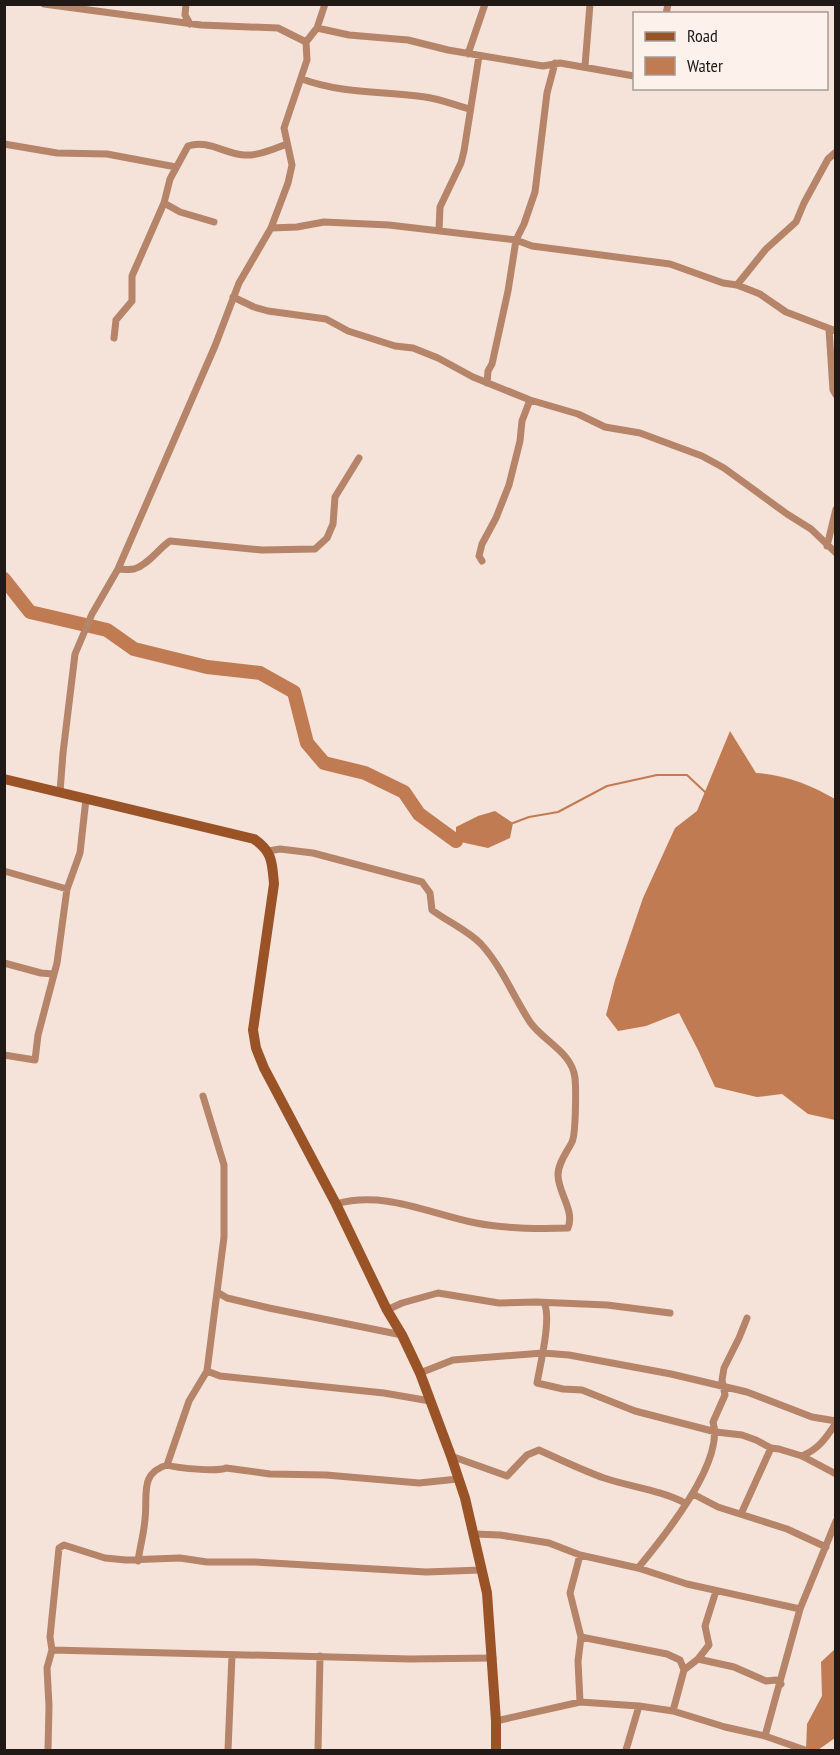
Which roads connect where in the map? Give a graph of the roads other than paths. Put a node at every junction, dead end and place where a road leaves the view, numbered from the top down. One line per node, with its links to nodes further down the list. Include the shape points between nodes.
1 (44, 4): 6 (street)
2 (186, 4): 6 (street)
3 (325, 4): 7 (street)
4 (485, 4): 9 (street)
5 (590, 4): 12 (street)
6 (189, 24): 8 (street, via 278,28)
7 (317, 28): 8 (street); 9 (street, via 408,40)
8 (306, 42): 14 (street)
9 (468, 54): 10 (street)
10 (479, 56): 11 (street, via 543,66); 15 (street)
11 (555, 63): 12 (street); 24 (street, via 547,93 535,192)
12 (585, 66): 13 (street)
13 (633, 76)
14 (302, 79): 15 (street, via 348,90 427,97); 17 (street, via 284,128)
15 (470, 109): 23 (street, via 462,163 440,207)
16 (4, 144): 19 (street, via 57,153 107,154)
17 (286, 144): 19 (street, via 247,156 196,143 188,146); 22 (street, via 292,165)
18 (836, 152): 25 (street, via 828,159 796,222 766,249)
19 (176, 167): 20 (street)
20 (164, 204): 21 (street); 28 (street, via 132,276 132,301 116,320)
21 (214, 222)
22 (271, 228): 23 (street, via 324,222); 26 (street)
23 (439, 231): 24 (street)
24 (516, 240): 25 (street, via 532,246 670,264); 29 (street)
25 (737, 285): 27 (street, via 760,294 786,312)
26 (233, 297): 29 (street, via 254,308 326,320 348,331 413,348); 37 (street)
27 (832, 330): 30 (street)
28 (114, 338)
29 (488, 383): 31 (street)
30 (836, 395)
31 (530, 400): 34 (street, via 702,456 811,529); 36 (street, via 509,485 482,544)
32 (359, 458): 37 (street, via 335,497 333,524 327,538 315,549 262,550 170,541 133,569)
33 (836, 509): 34 (street)
34 (827, 546): 35 (street)
35 (836, 553)
36 (482, 561)
37 (118, 568): 39 (street, via 75,654)
38 (4, 779): 39 (street)
39 (60, 792): 40 (street)
40 (86, 799): 41 (street, via 254,839); 43 (street, via 80,853)
41 (268, 851): 48 (street, via 274,884 253,1030 256,1048); 48 (street, via 313,853 422,882 430,892 432,910 481,945 530,1022 563,1054 575,1076 573,1141 558,1173 569,1214 567,1228 475,1223 422,1207 373,1200 353,1199)
42 (4, 871): 43 (street)
43 (67, 889): 45 (street)
44 (4, 963): 45 (street)
45 (53, 974): 46 (street, via 35,1060)
46 (4, 1055)
47 (203, 1096): 49 (street, via 224,1166 224,1237)
48 (336, 1204): 51 (street)
49 (217, 1292): 54 (street, via 269,1308); 56 (street)
50 (544, 1304): 51 (street, via 499,1303 438,1293); 52 (street, via 607,1305); 55 (street, via 548,1309)
51 (387, 1310): 54 (street)
52 (670, 1313)
53 (747, 1317): 58 (street, via 724,1368)
54 (402, 1335): 57 (street)
55 (543, 1353): 57 (street, via 453,1360); 58 (street, via 671,1374); 61 (street, via 537,1383 582,1389 636,1411)
56 (207, 1371): 59 (street, via 220,1376); 65 (street, via 189,1401)
57 (420, 1373): 59 (street)
58 (724, 1388): 60 (street); 61 (street, via 725,1395 713,1422)
59 (430, 1401): 63 (street)
60 (836, 1422): 64 (street, via 815,1451)
61 (716, 1432): 62 (street, via 756,1440); 68 (street)
62 (771, 1448): 64 (street); 70 (street)
63 (451, 1456): 67 (street); 69 (street, via 507,1476 527,1455 539,1450 603,1478 668,1494)
64 (802, 1456): 66 (street)
65 (167, 1465): 67 (street, via 419,1483); 75 (street, via 153,1471 148,1480)
66 (836, 1474)
67 (458, 1479): 72 (street)
68 (693, 1494): 69 (street); 70 (street)
69 (685, 1503): 76 (street)
70 (741, 1514): 73 (street)
71 (836, 1521): 73 (street)
72 (474, 1534): 74 (street, via 549,1543); 77 (street)
73 (826, 1547): 79 (street)
74 (580, 1555): 76 (street); 80 (street, via 570,1593)
75 (138, 1561): 77 (street, via 180,1558 426,1572); 81 (street, via 105,1558 64,1545 59,1548)
76 (638, 1568): 78 (street)
77 (481, 1570): 84 (street)
78 (716, 1591): 79 (street); 85 (street, via 705,1626 709,1645)
79 (800, 1609): 87 (street)
80 (581, 1637): 86 (street, via 668,1654 680,1660); 88 (street)
81 (52, 1650): 82 (street); 93 (street, via 48,1668)
82 (232, 1655): 83 (street); 94 (street)
83 (320, 1656): 84 (street); 95 (street)
84 (493, 1658): 91 (street)
85 (698, 1659): 86 (street); 87 (street, via 735,1666 766,1682 776,1680)
86 (684, 1670): 90 (street)
87 (781, 1684): 92 (street)
88 (580, 1702): 89 (street); 91 (street)
89 (639, 1706): 90 (street); 97 (street)
90 (673, 1711): 92 (street)
91 (496, 1721): 96 (street)
92 (765, 1736): 98 (street)
93 (48, 1750)
94 (228, 1750)
95 (318, 1750)
96 (496, 1750)
97 (626, 1750)
98 (805, 1750)

